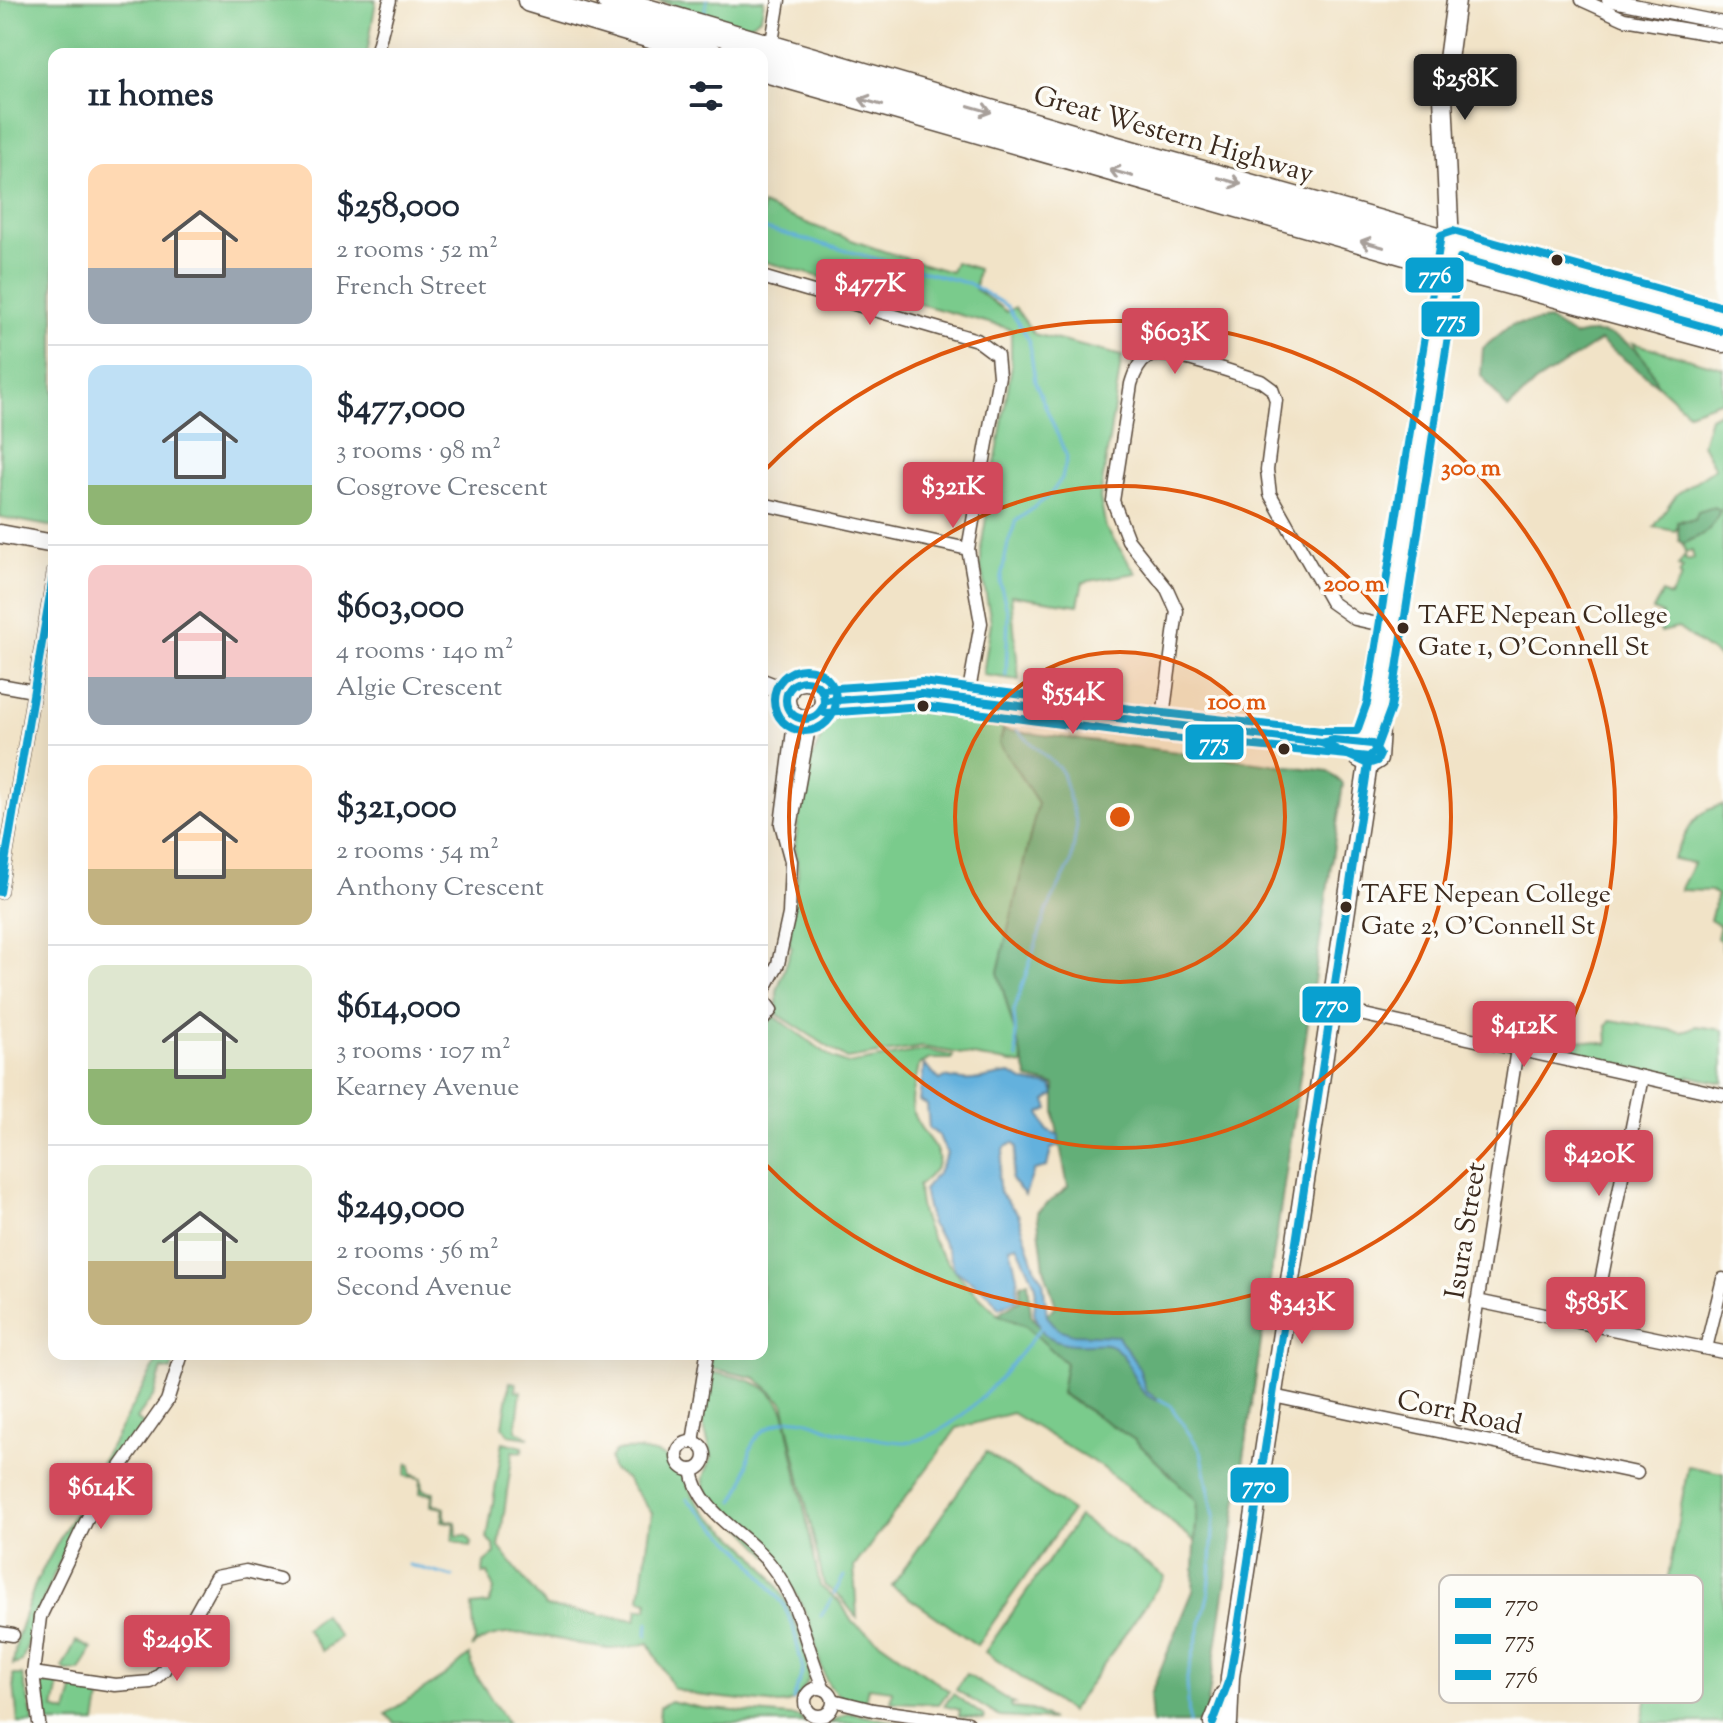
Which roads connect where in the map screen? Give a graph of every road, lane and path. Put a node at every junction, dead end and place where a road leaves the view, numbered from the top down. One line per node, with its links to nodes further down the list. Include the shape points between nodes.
1 (390, 0): 10 (street)
2 (530, 0): 11 (highway)
3 (609, 0): 12 (highway, Great Western Highway)
4 (779, 0): 13 (street)
5 (1456, 0): 15 (street, via 1443,97)
6 (1582, 0): 9 (street, via 1624,19)
7 (1608, 0): 8 (street)
8 (1723, 23)
9 (1723, 36)
10 (378, 48)
11 (691, 48)
12 (737, 48)
13 (768, 50)
14 (768, 60): 15 (highway, Great Western Highway)
15 (1449, 253): 17 (highway, Great Western Highway); 18 (highway, Great Western Highway); 24 (street)
16 (768, 279): 22 (street, via 977,340 995,353 999,376)
17 (1723, 319)
18 (1723, 340)
19 (768, 505): 22 (street)
20 (0, 534): 21 (street)
21 (48, 543)
22 (968, 549): 30 (street, via 981,623)
23 (48, 605): 27 (street)
24 (1391, 627): 32 (street, via 1355,619 1331,602 1270,494 1267,470 1276,400 1272,389 1261,381 1172,356 1148,357 1132,378 1113,501 1128,540 1167,589 1177,611); 33 (street)
25 (0, 685): 27 (street)
26 (768, 685): 28 (street)
27 (33, 691): 34 (street)
28 (788, 693): 29 (street, via 795,684 812,682); 31 (street, via 786,703)
29 (824, 701): 30 (street, via 911,693); 31 (street, via 820,711)
30 (967, 702): 32 (street)
31 (803, 716): 35 (street, via 781,824 792,873 789,914)
32 (1162, 725): 33 (street, via 1322,743 1334,740)
33 (1368, 753): 36 (street)
34 (0, 892)
35 (768, 988)
36 (1333, 1008): 37 (street); 47 (street)
37 (1517, 1049): 38 (street); 41 (street, Isura Street)
38 (1642, 1077): 39 (street); 42 (street)
39 (1723, 1095)
40 (1723, 1279): 43 (street)
41 (1477, 1301): 42 (street); 48 (street, Isura Street)
42 (1592, 1326): 43 (street)
43 (1706, 1348): 44 (street)
44 (1723, 1352)
45 (180, 1360): 53 (street, via 167,1401 94,1505 54,1584 35,1639)
46 (706, 1360): 49 (street)
47 (1273, 1396): 51 (street, Corr Road); 54 (street)
48 (1459, 1419)
49 (693, 1442): 50 (street, via 705,1455 702,1465); 50 (street, via 682,1446 677,1458)
50 (692, 1470): 55 (street, via 702,1499 760,1553 788,1591 804,1625)
51 (1637, 1473)
52 (279, 1579): 53 (street, via 246,1571 216,1577 164,1670 151,1682 115,1685)
53 (33, 1673): 57 (street)
54 (1230, 1677): 59 (street); 60 (street)
55 (818, 1690): 56 (street); 56 (street, via 805,1703)
56 (822, 1714): 58 (street, via 873,1710)
57 (39, 1723)
58 (968, 1723)
59 (1213, 1723)
60 (1228, 1723)

